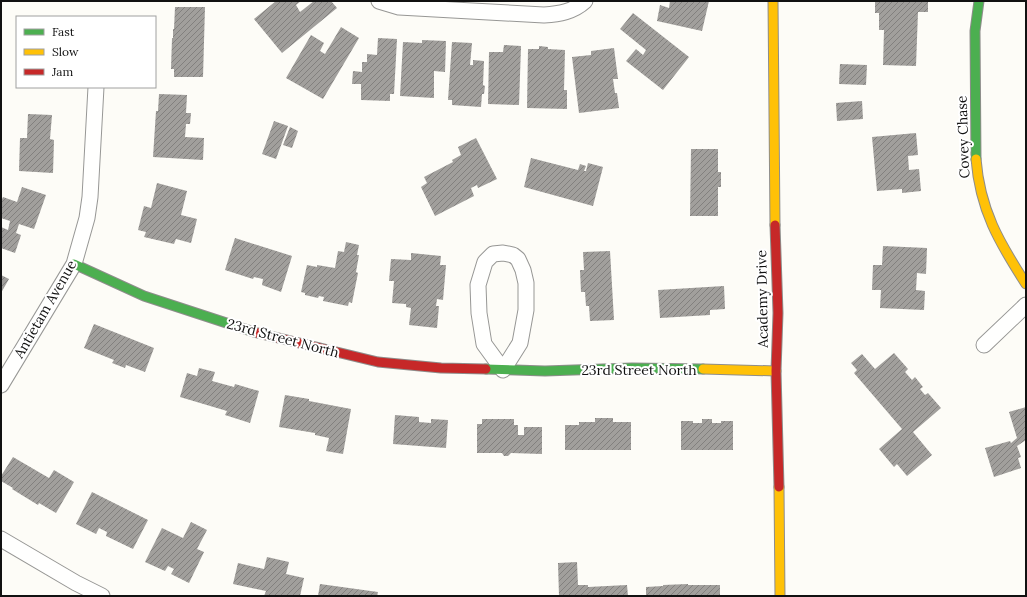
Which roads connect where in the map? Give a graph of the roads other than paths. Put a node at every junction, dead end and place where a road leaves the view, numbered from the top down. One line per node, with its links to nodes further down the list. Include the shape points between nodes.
1 (379, 1): 2 (street, via 399,7 544,15 563,13)
2 (585, 1)
3 (773, 1): 11 (street, Academy Drive, via 778,313)
4 (979, 1): 7 (street, Covey Chase, via 976,31 978,181 990,222)
5 (96, 88): 6 (street, Antietam Avenue, via 90,197)
6 (74, 264): 10 (street, 23rd Street North, via 144,296 249,332 378,362); 12 (street, Antietam Avenue)
7 (1026, 284)
8 (1026, 305): 9 (street)
9 (984, 345)
10 (503, 370): 10 (street, via 520,343 526,310 526,283 518,259 503,253 493,254 485,262 478,285 484,344); 11 (street, 23rd Street North, via 632,368)
11 (776, 371): 15 (street, Academy Drive)
12 (1, 385)
13 (1, 539): 14 (street)
14 (102, 596)
15 (780, 596)

